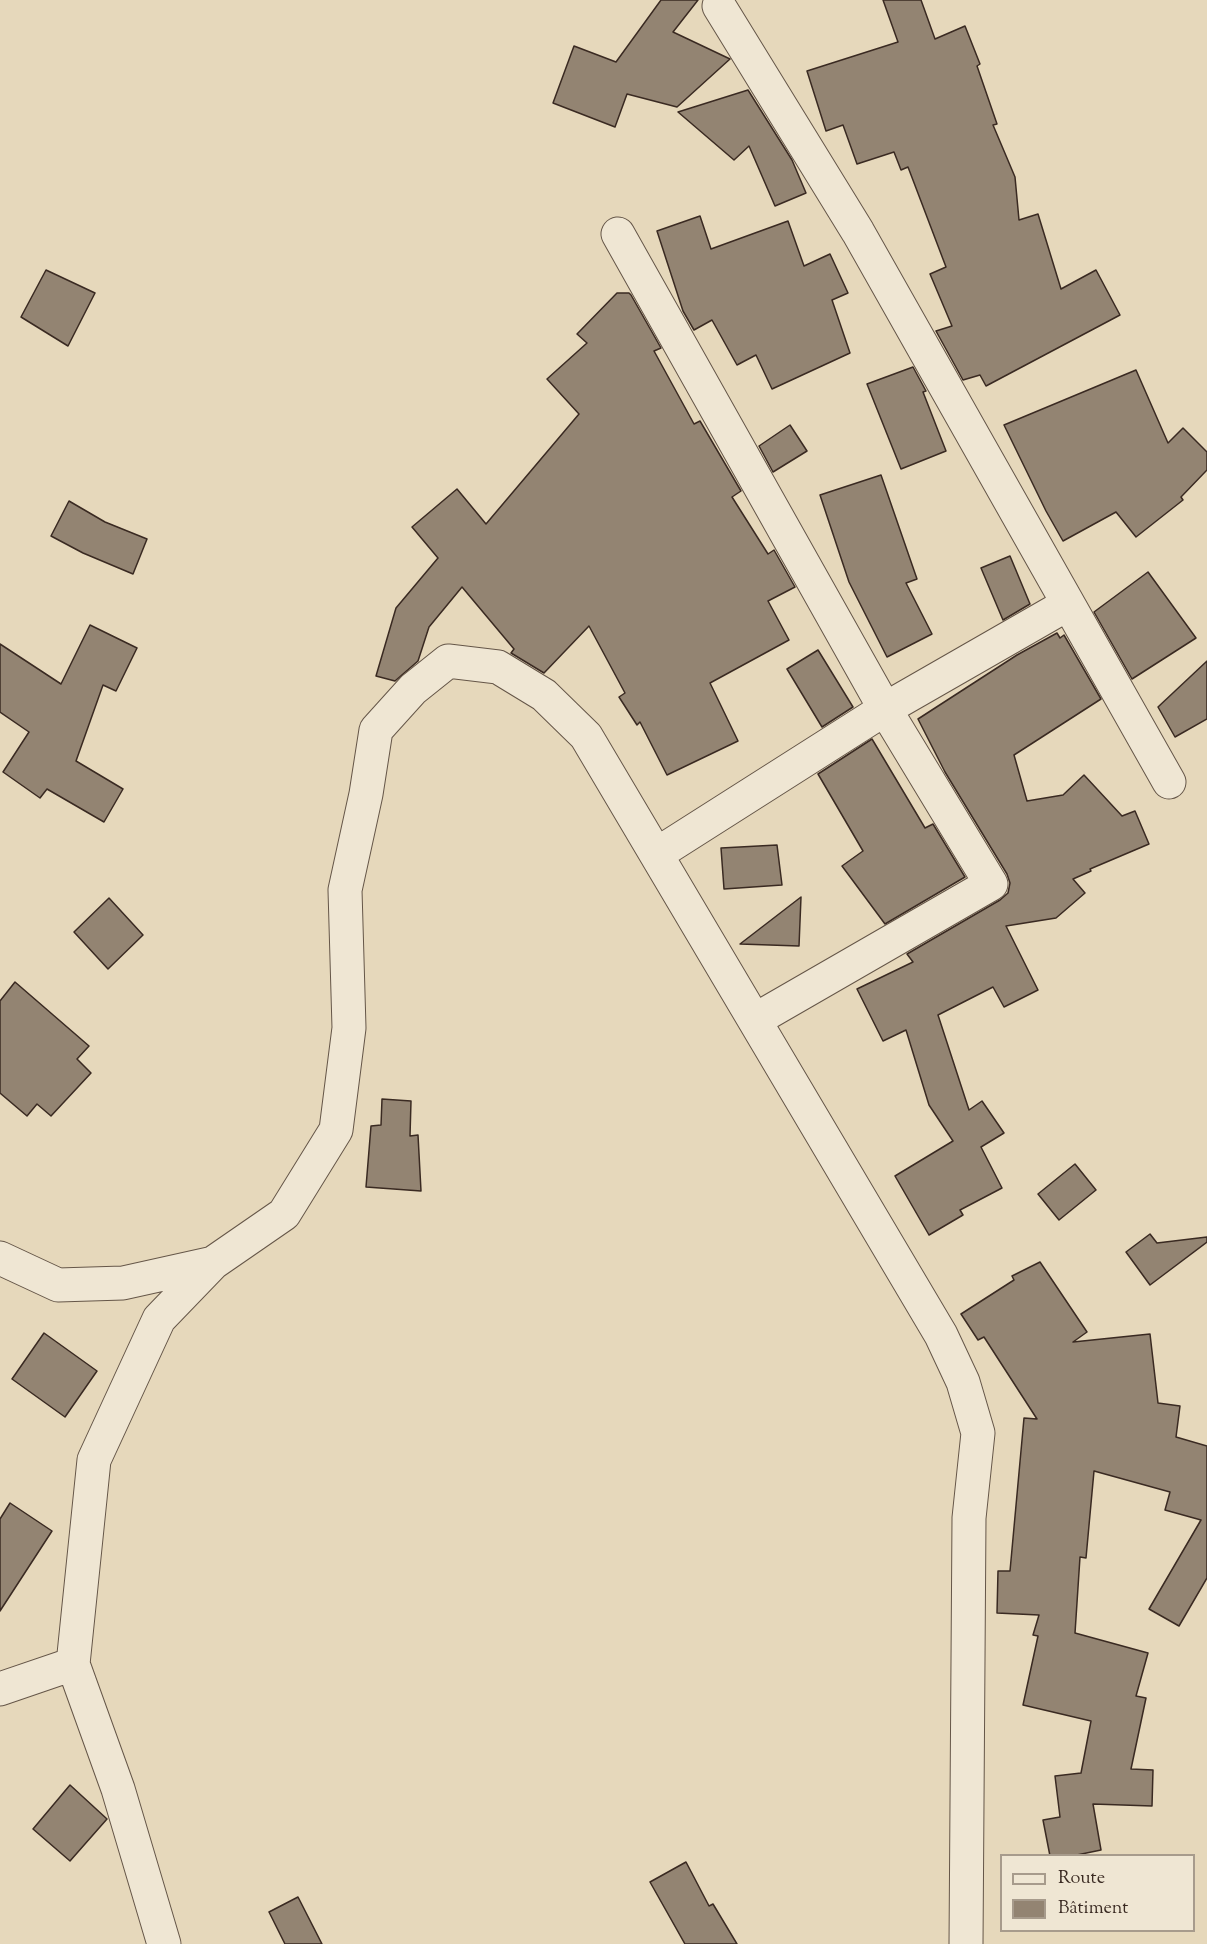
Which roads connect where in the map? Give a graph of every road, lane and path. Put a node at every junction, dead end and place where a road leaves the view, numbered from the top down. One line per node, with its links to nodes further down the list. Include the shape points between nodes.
1 (719, 6): 3 (street, via 858,232)
2 (618, 234): 4 (street)
3 (1068, 604): 4 (street); 5 (street)
4 (885, 709): 6 (street); 7 (street, via 991,884)
5 (1169, 782)
6 (657, 854): 7 (street); 9 (street, via 586,736 544,695 498,667 448,661 413,689 376,730 345,890 349,1028 336,1130 284,1214)
7 (755, 1020): 13 (street, via 941,1335 963,1382 978,1432 969,1518)
8 (0, 1258): 9 (street, via 58,1285 123,1283)
9 (213, 1263): 10 (street, via 159,1319 94,1460)
10 (73, 1665): 11 (street); 12 (street, via 118,1789)
11 (0, 1689)
12 (164, 1944)
13 (966, 1944)

